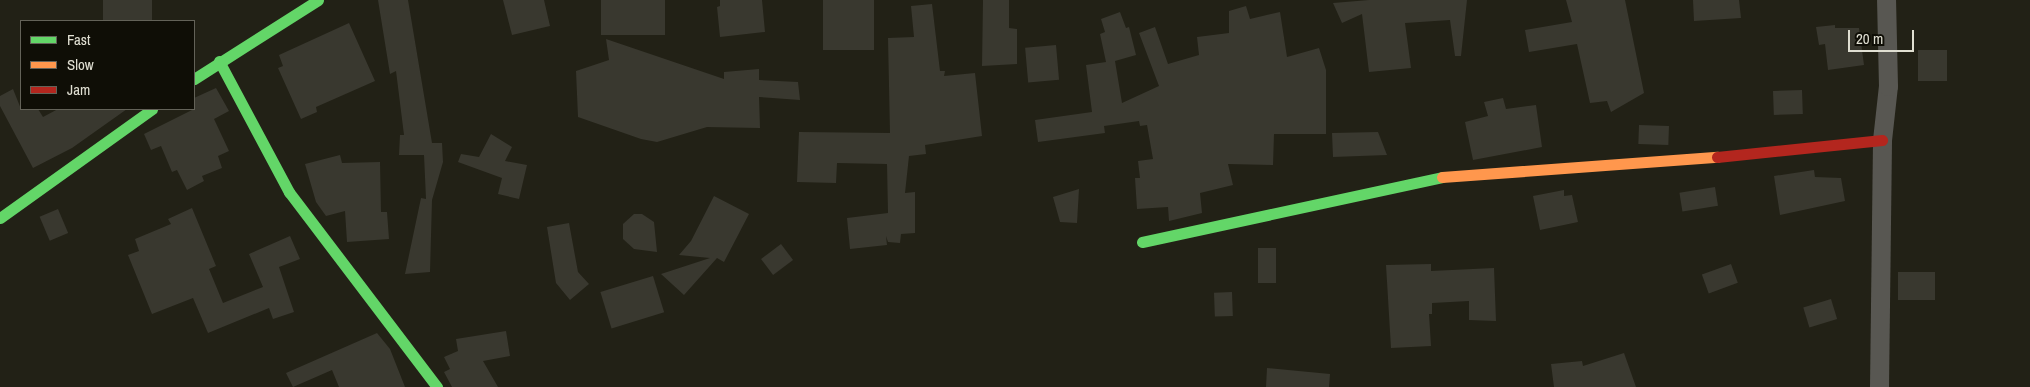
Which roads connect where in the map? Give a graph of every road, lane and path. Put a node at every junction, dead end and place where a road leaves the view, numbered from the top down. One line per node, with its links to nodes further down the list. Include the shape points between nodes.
1 (318, 0): 3 (street)
2 (1886, 0): 6 (street, via 1888,86)
3 (219, 60): 4 (street); 9 (street, via 289,192)
4 (195, 78)
5 (151, 110): 7 (street)
6 (1882, 140): 8 (street, via 1654,164 1435,177); 10 (street)
7 (0, 218)
8 (1142, 242)
9 (437, 387)
10 (1879, 387)

